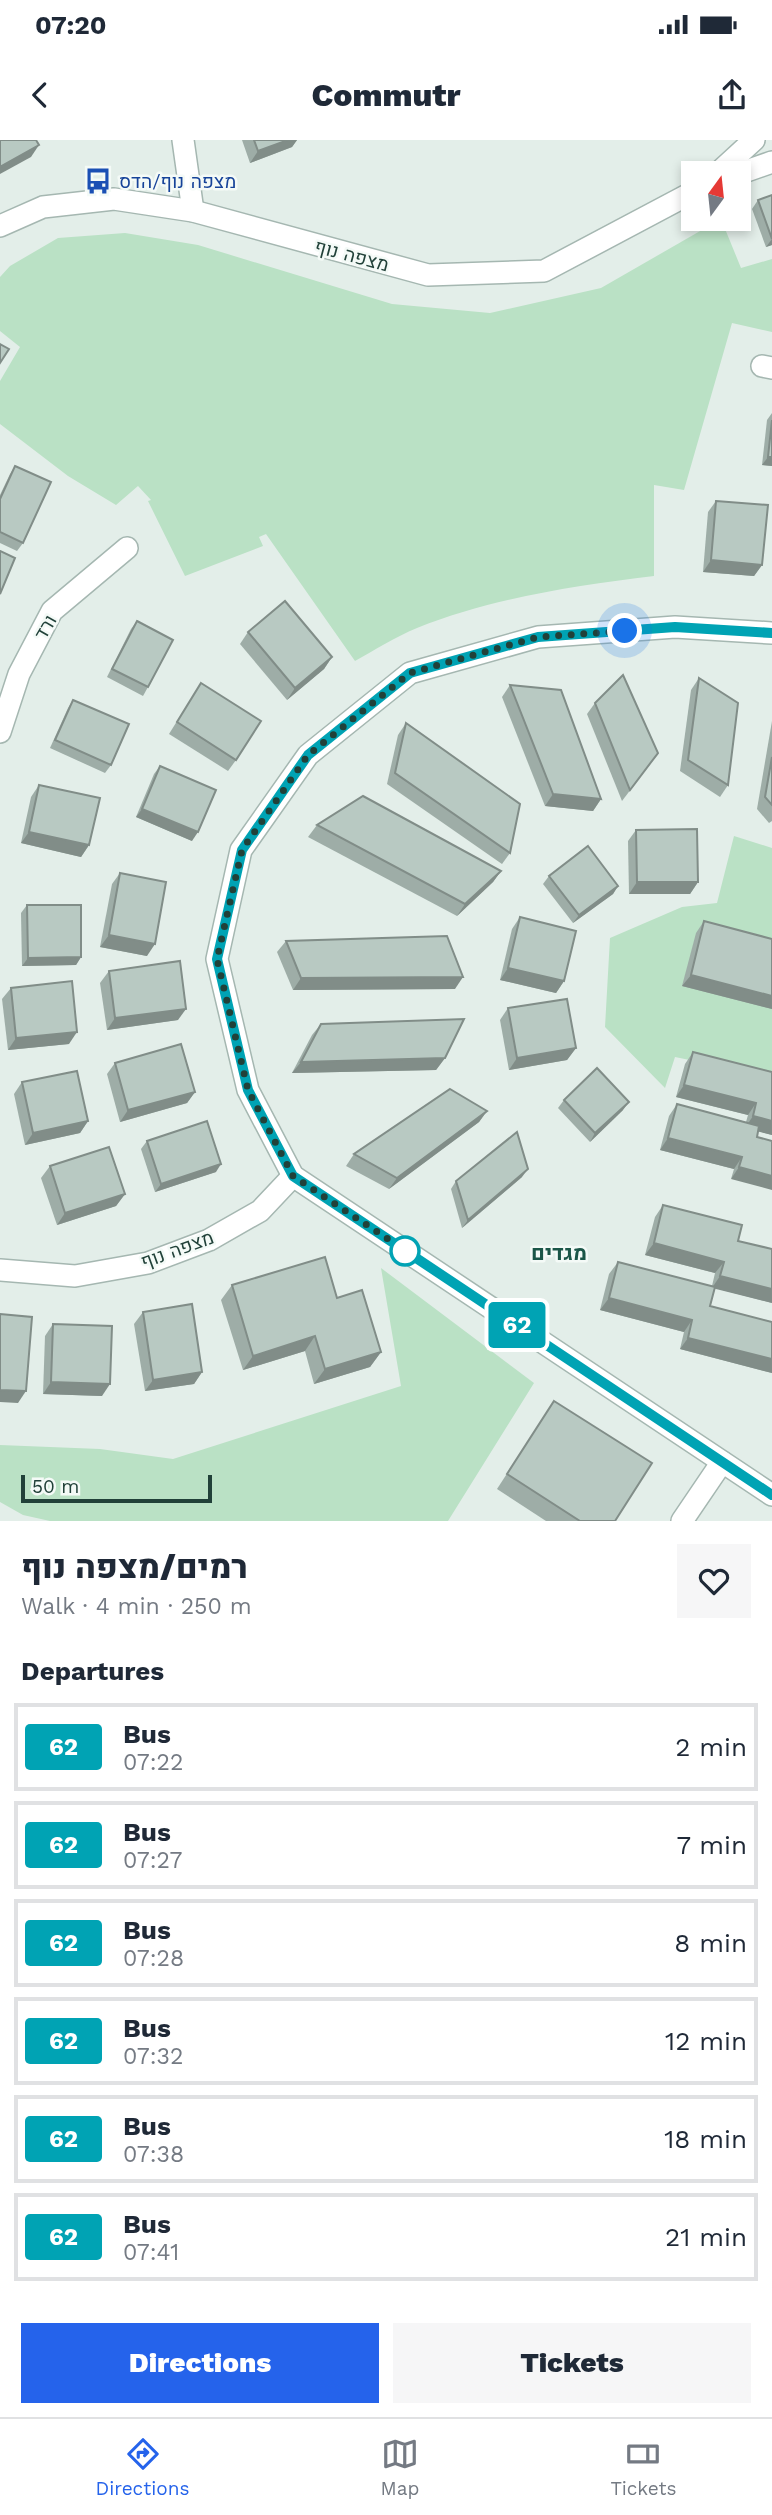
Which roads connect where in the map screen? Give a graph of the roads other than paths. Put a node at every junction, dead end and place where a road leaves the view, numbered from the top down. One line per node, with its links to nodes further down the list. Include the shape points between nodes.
1 (183, 140): 7 (street)
2 (754, 140): 3 (street)
3 (731, 161)
4 (772, 162): 5 (street)
5 (751, 169)
6 (681, 198): 7 (street, מצפה נוף, via 544,271 428,275)
7 (193, 211): 8 (street, מצפה נוף, via 114,200 43,208)
8 (0, 226)
9 (127, 548): 11 (street, ורד, via 52,611 19,674)
10 (772, 633): 12 (street, via 675,627 538,637 410,673 308,755 242,850 217,959 248,1090)
11 (0, 732)
12 (293, 1176): 13 (street, מצפה נוף, via 260,1211 209,1240 148,1263 75,1276); 14 (street)
13 (0, 1270)
14 (722, 1462): 15 (street); 16 (street)
15 (769, 1486)
16 (682, 1521)

